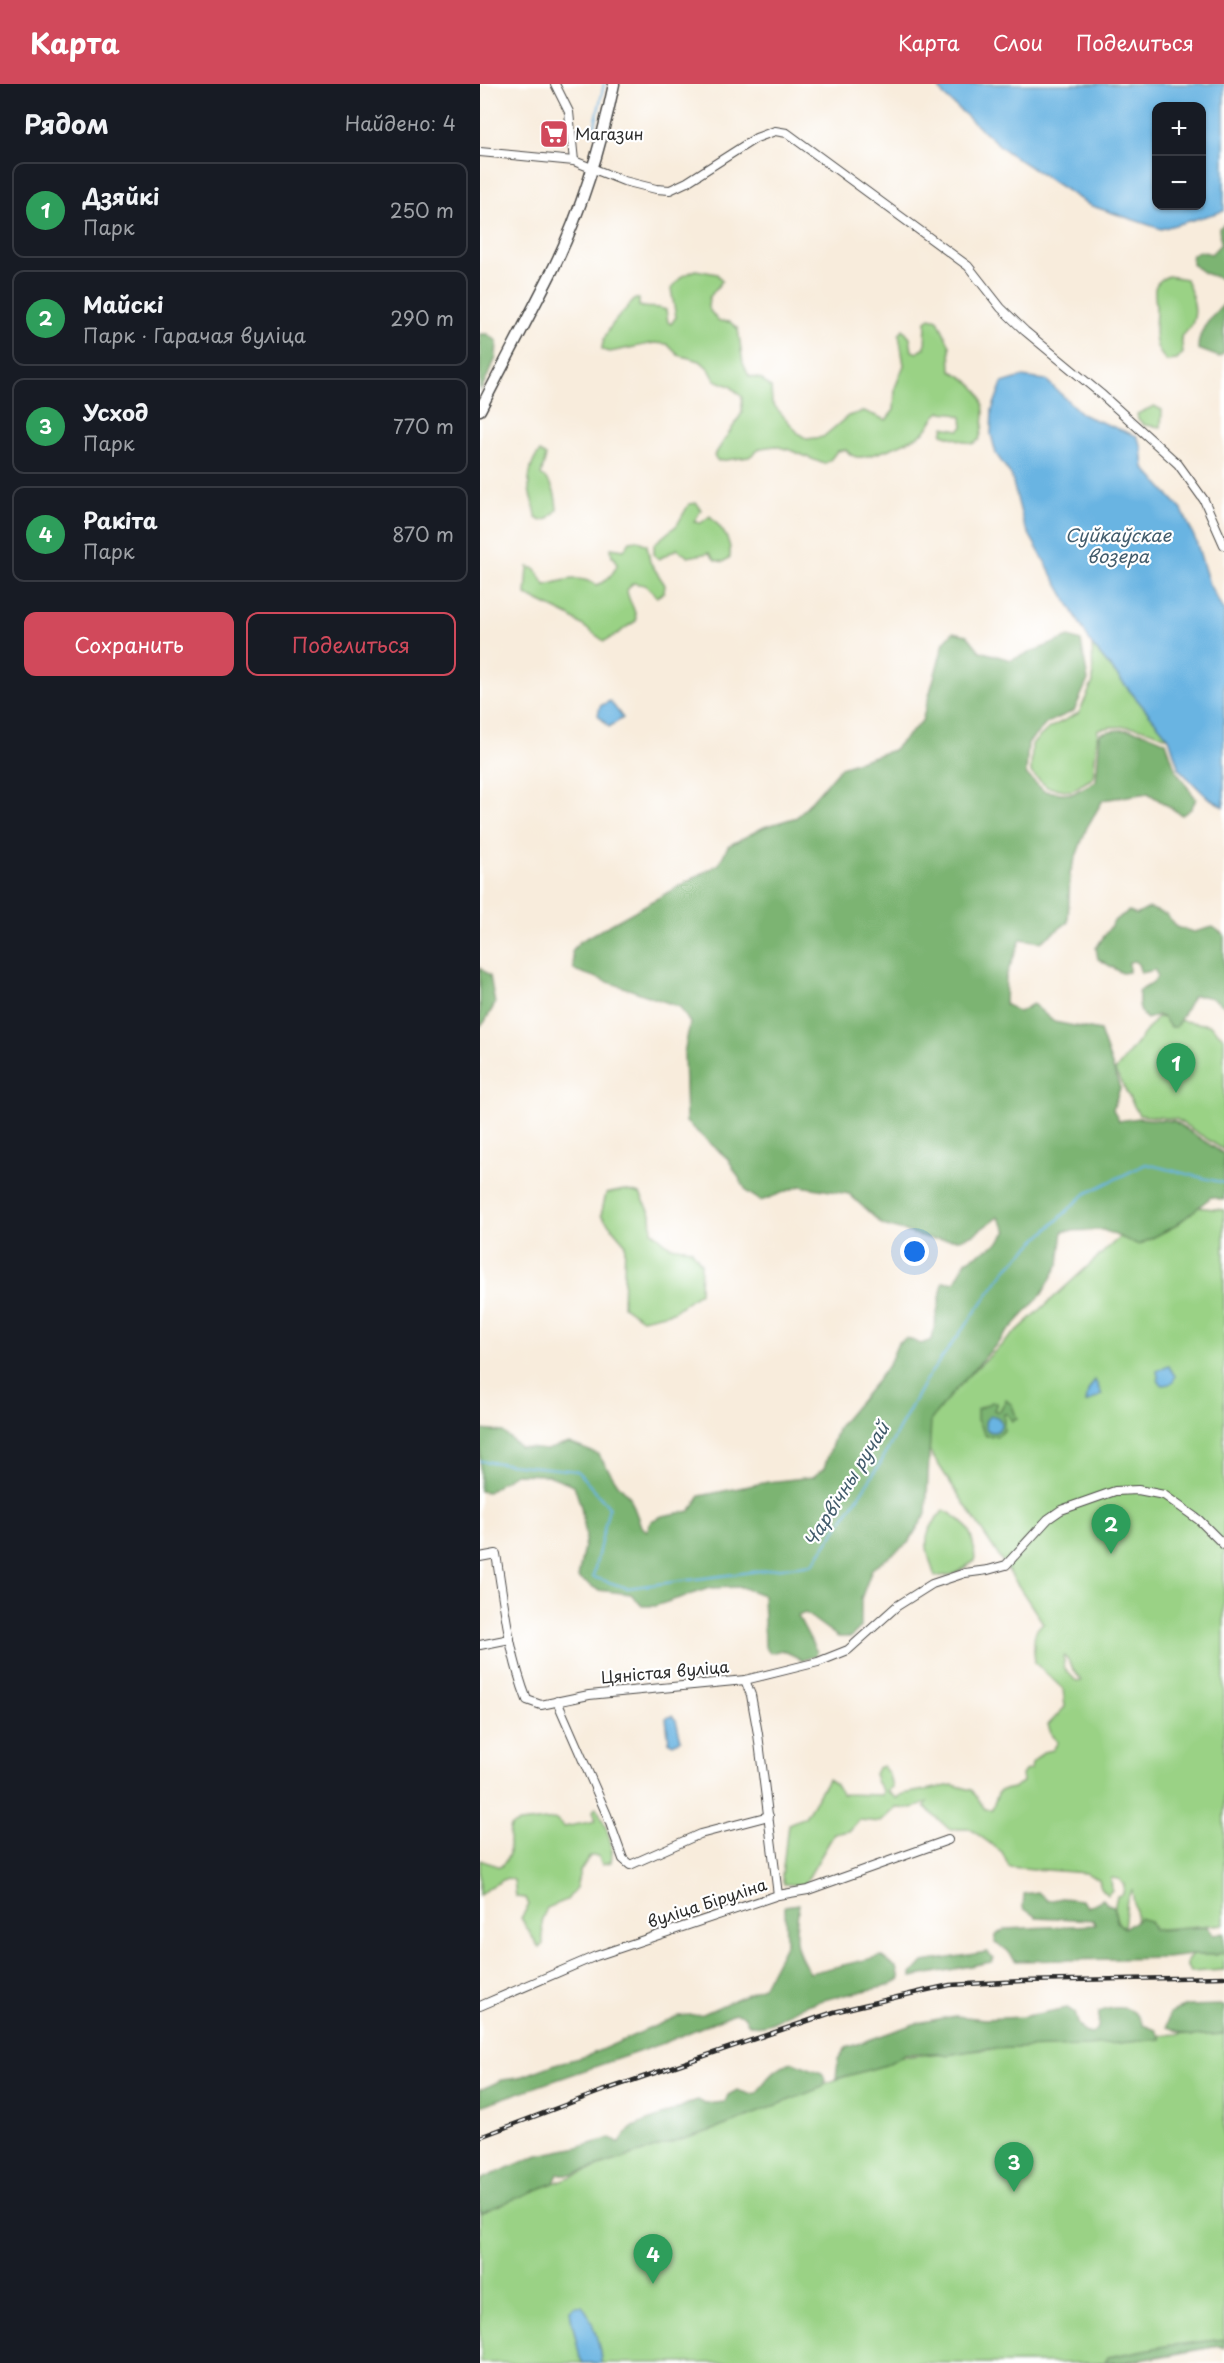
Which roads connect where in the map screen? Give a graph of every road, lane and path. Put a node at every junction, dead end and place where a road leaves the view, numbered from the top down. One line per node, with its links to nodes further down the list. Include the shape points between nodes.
1 (555, 84): 4 (street, via 569,112)
2 (614, 84): 5 (main road)
3 (480, 153): 4 (street)
4 (574, 161): 5 (street)
5 (592, 169): 6 (main road, via 554,266); 7 (street, via 624,181 670,189 697,177 756,138 775,131 787,133 968,266 1025,331 1178,464 1204,500)
6 (480, 410)
7 (1224, 545)
8 (1224, 1545): 12 (street, via 1164,1496 1138,1490 1115,1491 1054,1514 1006,1564 932,1584 897,1606 848,1650 818,1662)
9 (480, 1557): 10 (street, via 496,1554)
10 (510, 1639): 11 (street); 13 (street, Цяністая вуліца, via 527,1700 542,1705)
11 (480, 1645)
12 (745, 1680): 13 (street, Цяністая вуліца); 14 (street, Цяністая вуліца, via 758,1734)
13 (557, 1701): 14 (street, via 623,1859 630,1865 700,1834)
14 (769, 1816): 16 (street, Цяністая вуліца)
15 (948, 1840): 16 (street, вуліца Біруліна, via 808,1890)
16 (778, 1895): 17 (street, вуліца Біруліна, via 597,1956)
17 (480, 2006)

